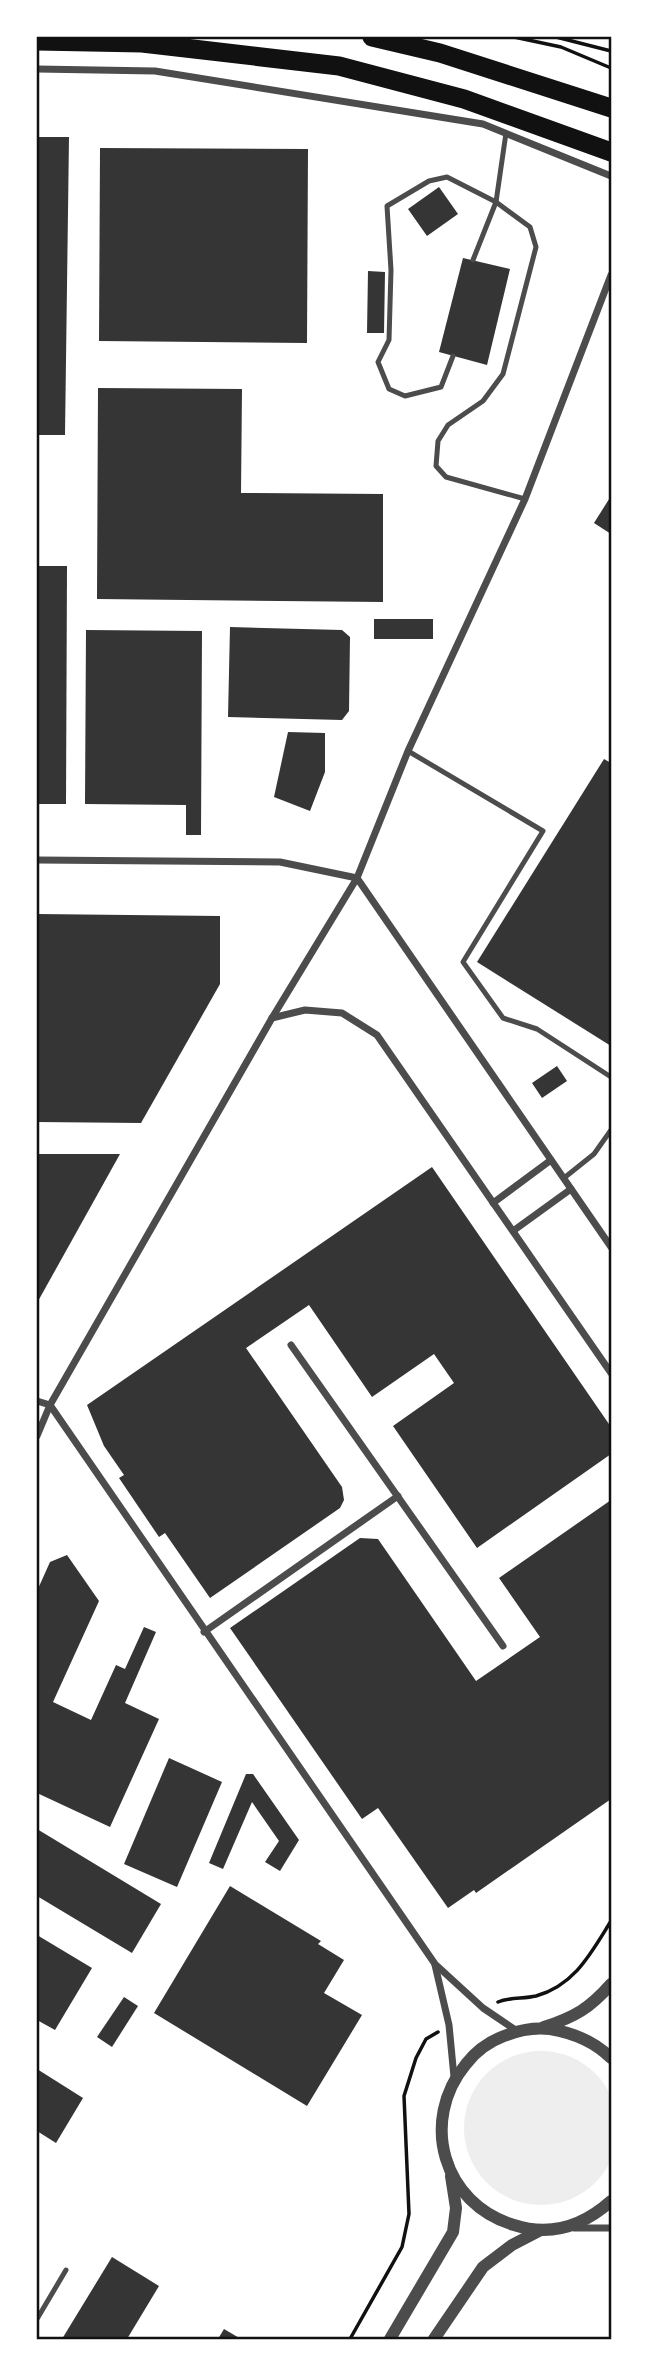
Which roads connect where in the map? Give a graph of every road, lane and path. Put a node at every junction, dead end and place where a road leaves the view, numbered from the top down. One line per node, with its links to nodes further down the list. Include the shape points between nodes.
1 (372, 37): 8 (highway, via 440,53)
2 (514, 37): 6 (path, via 561,47)
3 (556, 37): 5 (path)
4 (37, 41): 10 (highway, via 142,43 339,66 464,99)
5 (611, 51)
6 (611, 68)
7 (37, 69): 9 (street, via 155,71 483,124)
8 (611, 108)
9 (506, 134): 11 (street); 12 (lane)
10 (611, 152)
11 (611, 176)
12 (496, 202): 13 (lane); 15 (lane, via 447,177 429,181 387,206 389,340 378,362 388,389 405,396 441,387); 16 (lane, via 530,227 536,247 503,374 483,401 448,425 438,441 436,466 446,477)
13 (473, 260)
14 (611, 275): 16 (street)
15 (453, 356)
16 (525, 499): 17 (street)
17 (408, 751): 19 (street); 21 (lane, via 543,831 463,962 502,1018 537,1029)
18 (37, 860): 19 (street, via 280,862)
19 (357, 878): 20 (street); 23 (street)
20 (272, 1018): 26 (street, via 305,1010 342,1013 376,1035); 32 (street)
21 (611, 1077)
22 (611, 1130): 24 (lane, via 594,1154)
23 (551, 1160): 24 (street); 26 (street)
24 (564, 1178): 25 (street)
25 (571, 1189): 27 (street); 28 (street)
26 (493, 1203): 27 (street)
27 (513, 1231): 30 (street)
28 (611, 1247)
29 (291, 1345): 34 (street)
30 (611, 1373)
31 (37, 1401): 32 (street)
32 (50, 1405): 33 (street); 35 (street)
33 (37, 1436)
34 (398, 1496): 35 (street); 36 (street)
35 (204, 1632): 37 (street)
36 (503, 1646)
37 (435, 1964): 40 (street, via 483,2008); 42 (street, via 449,2025)
38 (611, 1984): 39 (street, via 571,2018)
39 (540, 2028): 40 (street); 41 (street, via 572,2032)
40 (517, 2031): 42 (street, via 475,2052)
41 (611, 2058)
42 (454, 2077): 43 (street, via 442,2108 441,2141)
43 (450, 2173): 47 (street, via 469,2200 496,2220); 50 (street, via 456,2208 453,2232)
44 (611, 2201): 46 (street, via 594,2216)
45 (611, 2228): 46 (street)
46 (562, 2229): 47 (street)
47 (542, 2230): 51 (street, via 483,2267)
48 (66, 2270): 49 (lane)
49 (37, 2319)
50 (390, 2339)
51 (434, 2339)

